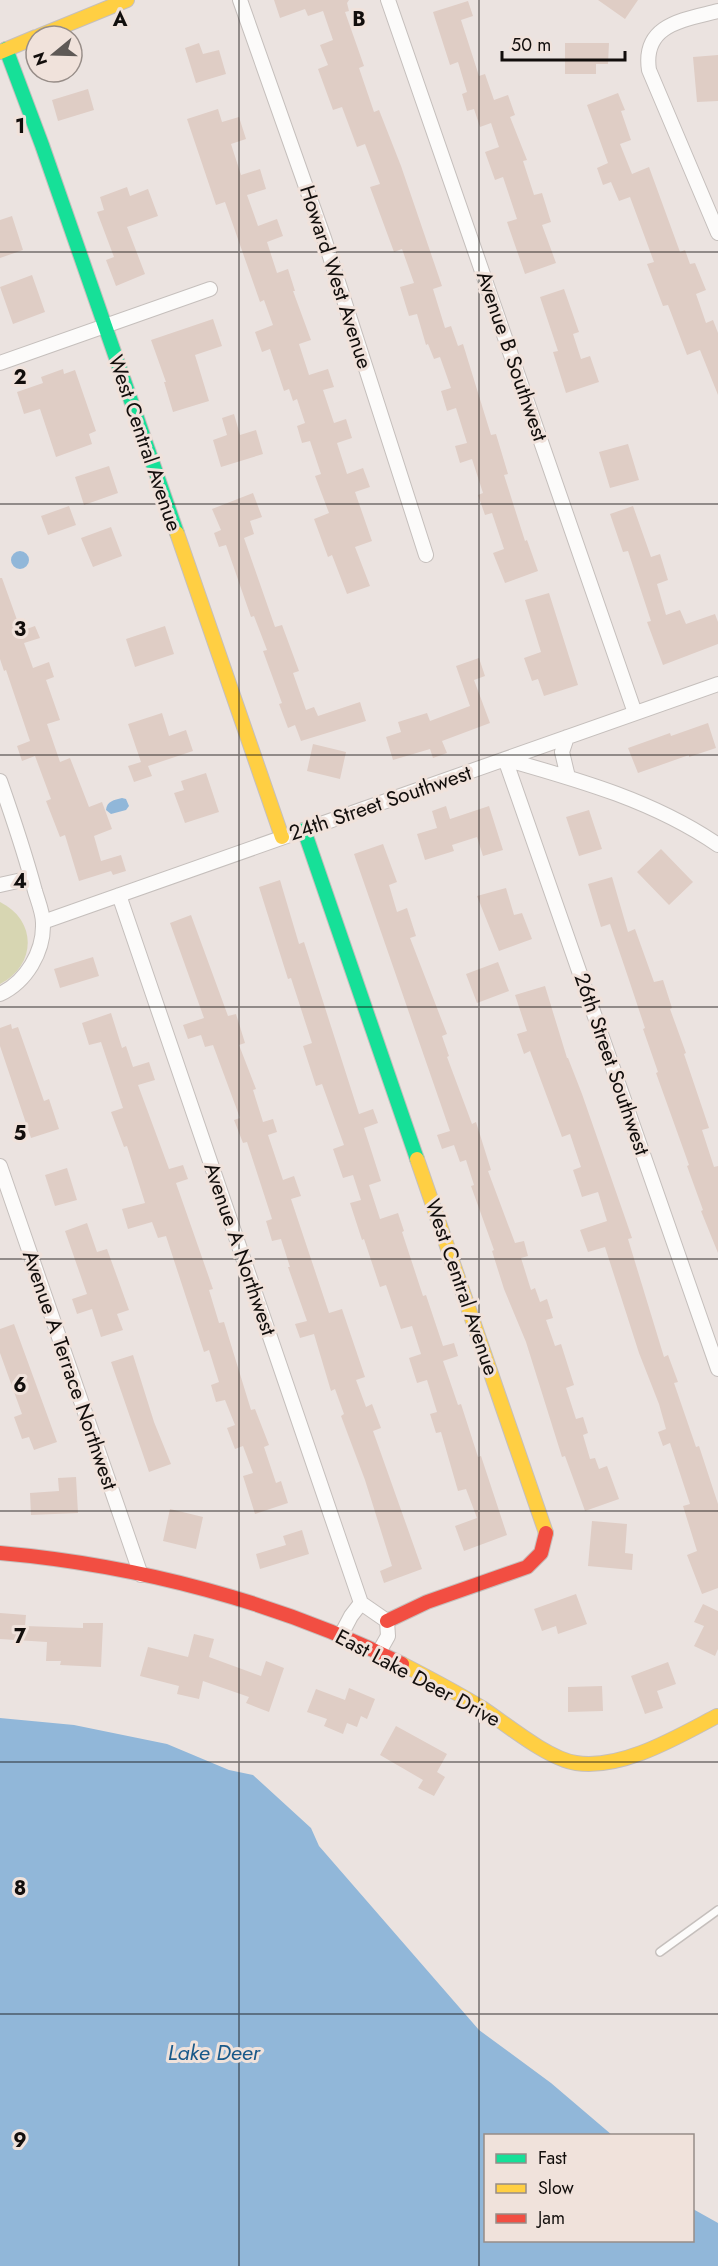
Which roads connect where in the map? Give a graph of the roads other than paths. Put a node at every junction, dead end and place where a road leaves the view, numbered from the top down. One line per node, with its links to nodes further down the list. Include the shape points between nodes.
1 (127, 0): 5 (street)
2 (240, 0): 12 (street, Howard West Avenue, via 324,238)
3 (388, 0): 14 (street, Avenue B Southwest)
4 (718, 11): 8 (street, via 669,25 651,44 647,57 649,70)
5 (69, 24)
6 (24, 43): 7 (street)
7 (3, 51): 10 (street, West Central Avenue)
8 (718, 233)
9 (210, 290): 10 (street)
10 (105, 326): 11 (street); 20 (street, West Central Avenue)
11 (0, 363)
12 (426, 555)
13 (718, 684): 14 (street, 24th Street Southwest)
14 (635, 712): 15 (street, 24th Street Southwest)
15 (567, 737): 16 (street, 24th Street Southwest); 17 (street, via 562,752)
16 (505, 759): 17 (street); 19 (street, 24th Street Southwest); 28 (street, 26th Street Southwest)
17 (568, 777): 21 (street, via 653,808)
18 (0, 781): 22 (street)
19 (304, 830): 20 (street, 24th Street Southwest); 32 (street, West Central Avenue, via 546,1534 544,1548 533,1564 427,1602)
20 (282, 837): 24 (street, 24th Street Southwest)
21 (718, 845)
22 (31, 878): 23 (street); 25 (street)
23 (0, 885)
24 (119, 895): 25 (street, 24th Street Southwest); 31 (street, Avenue A Northwest)
25 (43, 922): 26 (street, via 41,946 24,976)
26 (0, 994)
27 (0, 1166): 30 (street, Avenue A Terrace Northwest)
28 (718, 1369)
29 (0, 1554): 30 (street, East Lake Deer Drive)
30 (141, 1575): 33 (street, East Lake Deer Drive, via 234,1598)
31 (361, 1603): 32 (street); 33 (street)
32 (387, 1621): 34 (street, via 388,1636)
33 (341, 1635): 34 (street, East Lake Deer Drive)
34 (379, 1652): 35 (street, East Lake Deer Drive, via 575,1763 601,1762 640,1752)
35 (718, 1716)
36 (718, 1910): 37 (lane)
37 (660, 1952)

